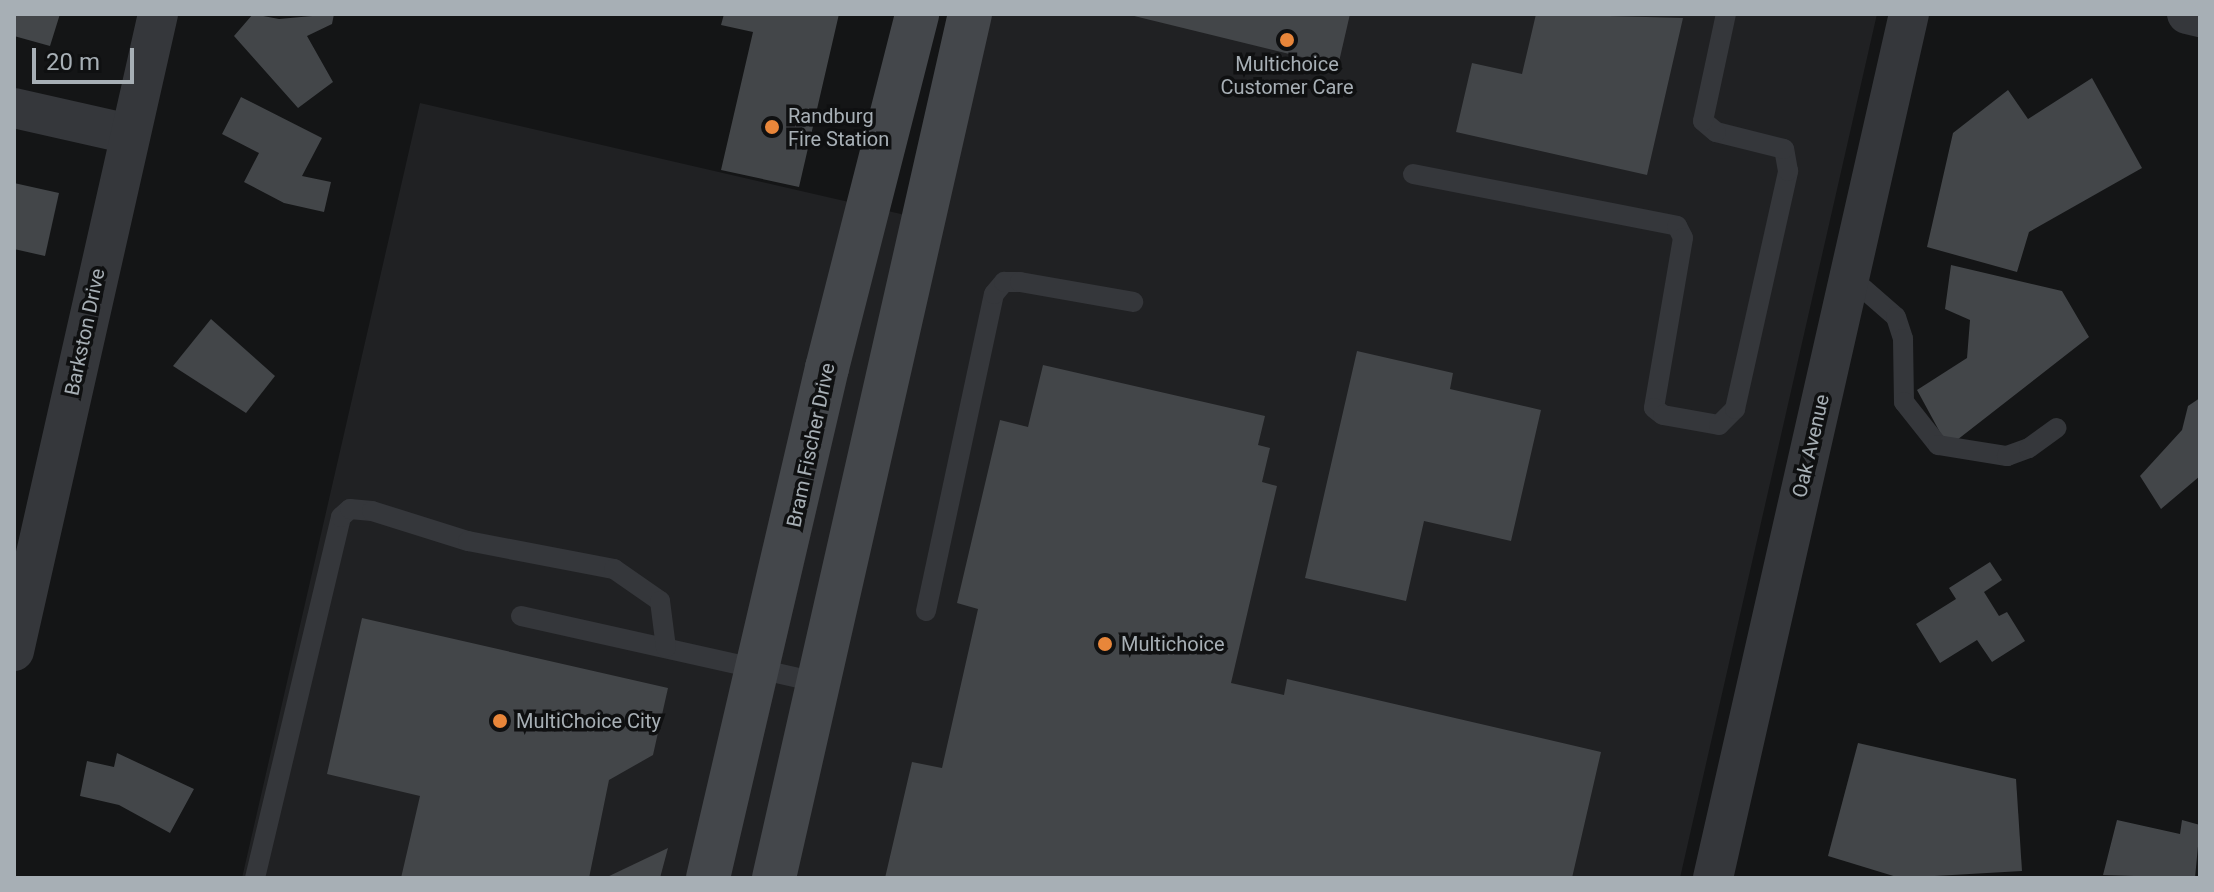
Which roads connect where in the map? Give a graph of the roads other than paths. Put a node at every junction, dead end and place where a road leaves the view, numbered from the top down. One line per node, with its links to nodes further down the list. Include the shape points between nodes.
1 (158, 14): 9 (street, Barkston Drive)
2 (917, 14): 18 (main road, Bram Fischer Drive, via 827,368)
3 (970, 14): 19 (main road, via 850,528)
4 (1726, 14): 10 (lane, via 1703,121 1716,132 1784,149 1788,171 1735,409 1719,425 1663,415 1654,408 1683,238 1677,226)
5 (1909, 14): 11 (street, Oak Avenue)
6 (2187, 14): 7 (street)
7 (2200, 17)
8 (14, 108): 9 (street)
9 (129, 134): 17 (street, Barkston Drive)
10 (1413, 174)
11 (1849, 276): 13 (lane, via 1896,317 1903,339 1904,402 1938,445 2007,456); 23 (street, Oak Avenue)
12 (1133, 302): 14 (lane, via 1020,282 1004,282 994,294)
13 (2057, 428)
14 (926, 611)
15 (521, 616): 16 (lane)
16 (666, 648): 18 (lane); 20 (lane, via 660,601 614,569 468,541 350,509 341,517)
17 (14, 651)
18 (759, 668): 19 (lane); 21 (main road, Bram Fischer Drive)
19 (820, 683): 22 (main road)
20 (255, 878)
21 (708, 878)
22 (774, 878)
23 (1713, 878)

